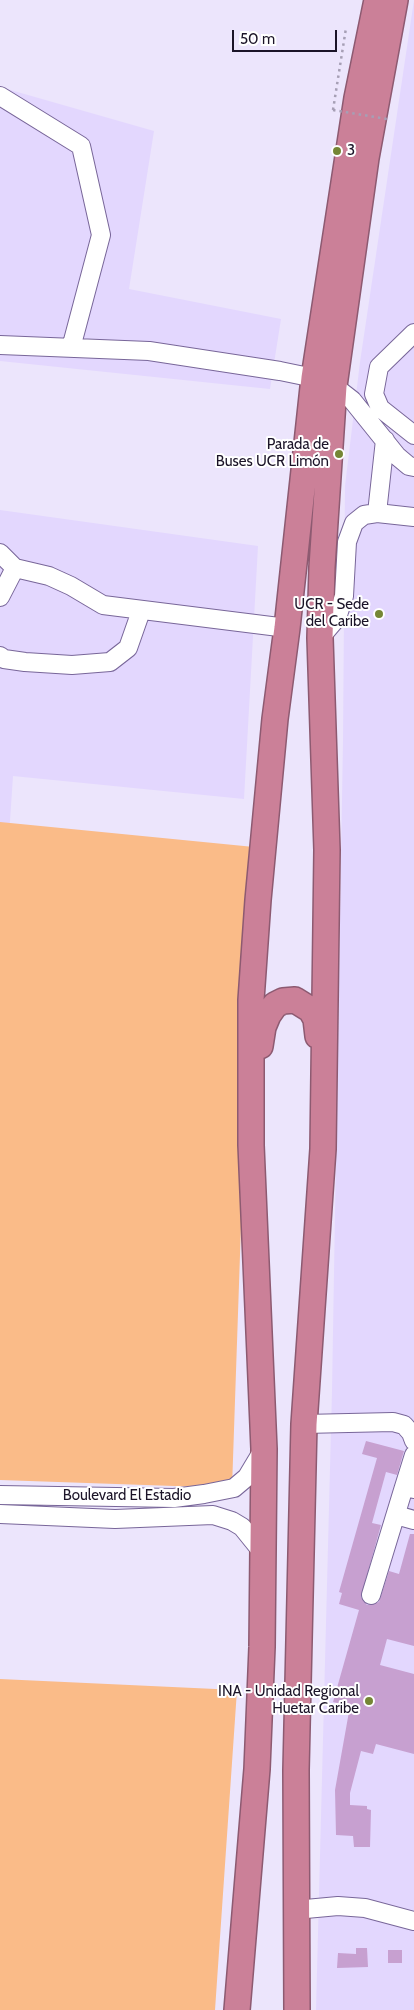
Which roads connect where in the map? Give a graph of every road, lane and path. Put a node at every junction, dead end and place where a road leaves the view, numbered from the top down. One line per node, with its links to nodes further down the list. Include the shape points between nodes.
1 (377, 0): 9 (highway, via 358,98)
2 (395, 0): 9 (highway)
3 (346, 28): 5 (path, bridge, via 333,110)
4 (0, 96): 8 (street, via 80,146 101,235)
5 (387, 119)
6 (414, 333): 10 (street, via 379,367 374,394 380,408)
7 (0, 345): 8 (street)
8 (71, 348): 9 (street, via 149,351 280,371)
9 (324, 382): 11 (street, via 352,400); 19 (highway); 20 (highway)
10 (414, 435)
11 (385, 440): 12 (street); 13 (street)
12 (414, 468)
13 (377, 513): 14 (street); 20 (street, via 364,515 354,523 346,542 344,596 337,618)
14 (414, 517)
15 (0, 552): 16 (street)
16 (15, 568): 17 (street); 18 (street, via 49,576 103,605)
17 (0, 598)
18 (142, 611): 19 (street); 21 (street, via 128,648 110,662 72,665 25,662)
19 (287, 628): 22 (highway, via 258,900 251,1000)
20 (320, 638): 23 (highway, via 327,850)
21 (0, 656)
22 (250, 1145): 23 (highway, via 263,1027 275,1005 295,1000 311,1010 316,1019); 28 (highway)
23 (323, 1149): 26 (highway)
24 (414, 1420): 25 (street)
25 (393, 1422): 26 (street); 27 (street, via 404,1425)
26 (304, 1424): 37 (highway)
27 (414, 1441)
28 (264, 1449): 31 (street, Boulevard El Estadio, via 247,1477 234,1488 204,1494 174,1498); 35 (highway)
29 (414, 1454): 30 (street)
30 (409, 1488): 33 (street)
31 (0, 1495)
32 (0, 1514): 35 (street, Boulevard El Estadio, via 115,1518 213,1515 242,1527)
33 (396, 1515): 34 (street); 36 (street)
34 (414, 1520)
35 (263, 1553): 39 (highway, via 256,1769)
36 (372, 1596)
37 (296, 1910): 38 (street, via 338,1906 365,1908); 40 (highway)
38 (414, 1921)
39 (237, 2010)
40 (297, 2010)

